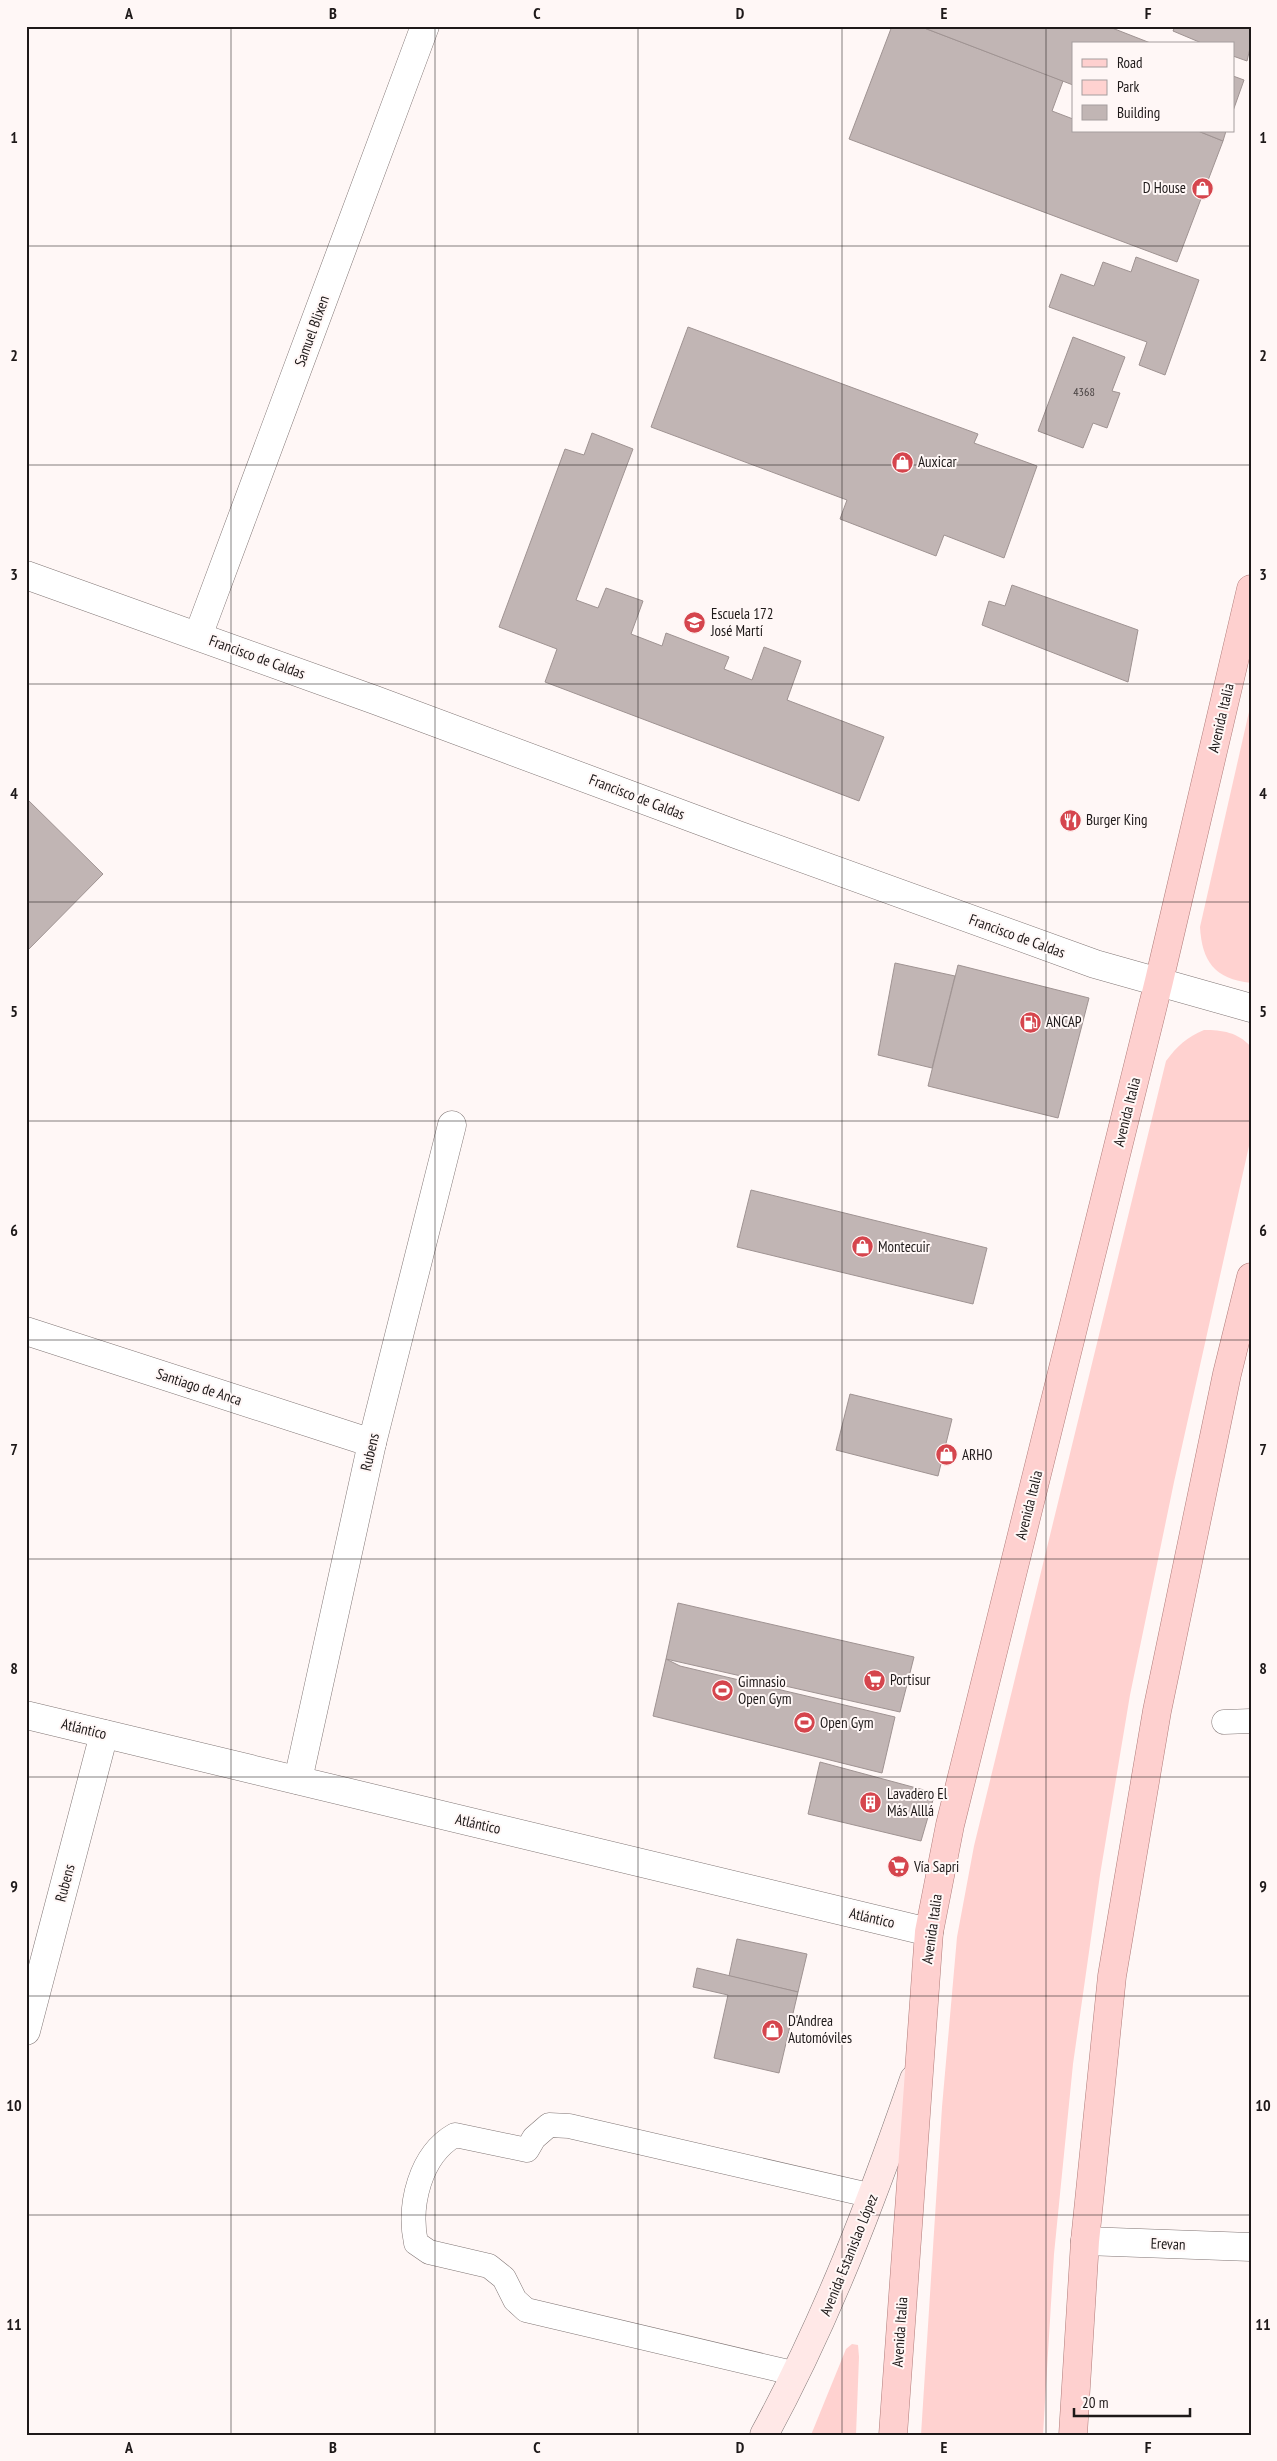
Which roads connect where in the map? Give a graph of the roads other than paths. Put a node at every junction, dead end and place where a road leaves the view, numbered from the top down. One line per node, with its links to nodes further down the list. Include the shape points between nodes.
1 (425, 26): 4 (street, Samuel Blixen)
2 (26, 575): 4 (street, Francisco de Caldas)
3 (1251, 589): 5 (main road, Avenida Italia)
4 (198, 636): 5 (street, Francisco de Caldas, via 1094,964)
5 (1159, 981): 6 (street, Francisco de Caldas); 16 (main road, Avenida Italia, via 950,1825)
6 (1251, 1008)
7 (452, 1125): 10 (street, Rubens)
8 (1251, 1277): 20 (main road, via 1227,1374 1155,1720 1112,1976)
9 (26, 1331): 10 (street, Santiago de Anca)
10 (372, 1443): 15 (street, Rubens)
11 (26, 1715): 14 (street, Atlántico)
12 (1224, 1722): 13 (lane)
13 (1251, 1722)
14 (104, 1734): 15 (street, Atlántico); 17 (street, Rubens)
15 (298, 1780): 16 (street, Atlántico)
16 (930, 1932): 18 (main road, Avenida Italia)
17 (26, 2031)
18 (918, 2068): 19 (street, Avenida Estanislao López); 24 (main road, Avenida Italia)
19 (873, 2196): 22 (street, Avenida Estanislao López, via 832,2300); 22 (lane, via 569,2126 549,2125 534,2138 527,2150 455,2135 442,2142 430,2157 415,2199 412,2227 416,2243 429,2252 489,2266 504,2278 515,2300 526,2310)
20 (1085, 2241): 21 (street, Erevan); 25 (main road)
21 (1251, 2247)
22 (797, 2374): 23 (street, Avenida Estanislao López)
23 (764, 2435)
24 (893, 2435)
25 (1073, 2435)

